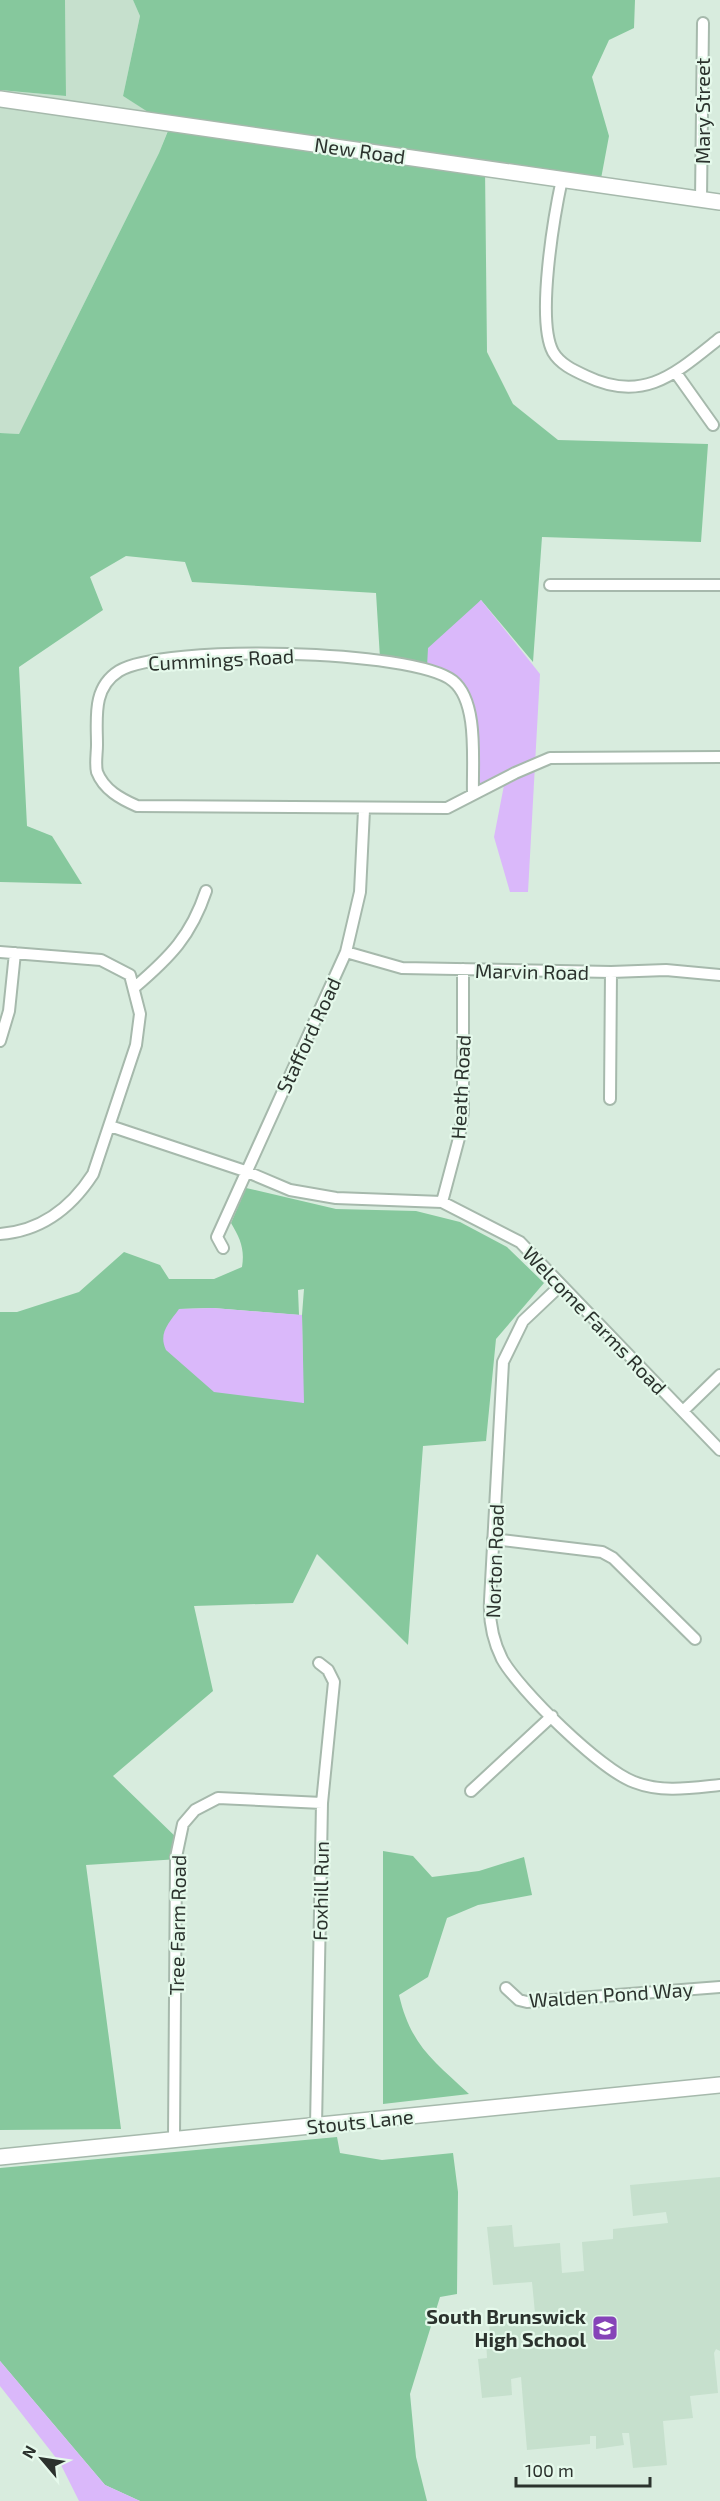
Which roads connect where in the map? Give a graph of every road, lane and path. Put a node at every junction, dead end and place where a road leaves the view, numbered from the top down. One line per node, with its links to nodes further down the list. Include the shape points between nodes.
1 (703, 23): 4 (street, Mary Street)
2 (0, 99): 3 (street, New Road)
3 (561, 179): 4 (street, New Road); 7 (street, via 550,231 546,323 553,351 564,365 613,387 644,386)
4 (701, 199): 5 (street, New Road)
5 (720, 202)
6 (720, 338): 7 (street)
7 (676, 373): 8 (street)
8 (713, 425)
9 (550, 585): 10 (street)
10 (720, 585)
11 (720, 757): 12 (street, Cummings Road, via 550,758)
12 (473, 794): 13 (street, Cummings Road, via 447,808); 13 (street, Cummings Road, via 471,713 455,682 438,672 359,657 284,653 203,656 137,663 118,671 104,686 97,702 97,770 105,786 121,799 137,806)
13 (364, 810): 16 (street, Stafford Road, via 360,892)
14 (206, 891): 21 (street, via 188,933 167,959)
15 (0, 952): 17 (street)
16 (346, 952): 18 (street, Marvin Road, via 402,968); 25 (street, Stafford Road)
17 (15, 953): 21 (street, via 101,960 130,975); 22 (street, via 9,1011)
18 (463, 969): 19 (street, Marvin Road); 26 (street, Heath Road, via 463,1112)
19 (610, 972): 20 (street, Marvin Road, via 666,970); 23 (street)
20 (720, 975)
21 (135, 987): 24 (street, via 140,1014 136,1045)
22 (0, 1041)
23 (610, 1099)
24 (110, 1126): 25 (street, Welcome Farms Road); 27 (street, via 93,1174 65,1207 45,1222)
25 (245, 1171): 26 (street, Welcome Farms Road, via 290,1190 336,1198); 28 (street, Stafford Road, via 217,1237)
26 (442, 1202): 29 (street, Welcome Farms Road, via 520,1242)
27 (0, 1234)
28 (223, 1248)
29 (561, 1285): 31 (street, Welcome Farms Road); 33 (street, Norton Road, via 523,1321 503,1362)
30 (720, 1375): 31 (street)
31 (683, 1411): 32 (street, Welcome Farms Road)
32 (720, 1450)
33 (493, 1539): 34 (street, via 603,1552); 36 (street, Norton Road, via 489,1609 495,1641 509,1670)
34 (695, 1640)
35 (319, 1663): 39 (street, Foxhill Run, via 334,1682)
36 (552, 1716): 37 (street, Norton Road, via 603,1765 634,1782 668,1789); 38 (street)
37 (720, 1785)
38 (471, 1791)
39 (322, 1803): 43 (street, Foxhill Run); 44 (street, Tree Farm Road, via 218,1798 195,1810 183,1824 176,1857)
40 (720, 1987): 41 (street, Walden Pond Way, via 527,2002)
41 (506, 1988)
42 (720, 2085): 43 (street, Stouts Lane)
43 (316, 2126): 44 (street, Stouts Lane)
44 (174, 2138): 45 (street, Stouts Lane)
45 (0, 2157)

